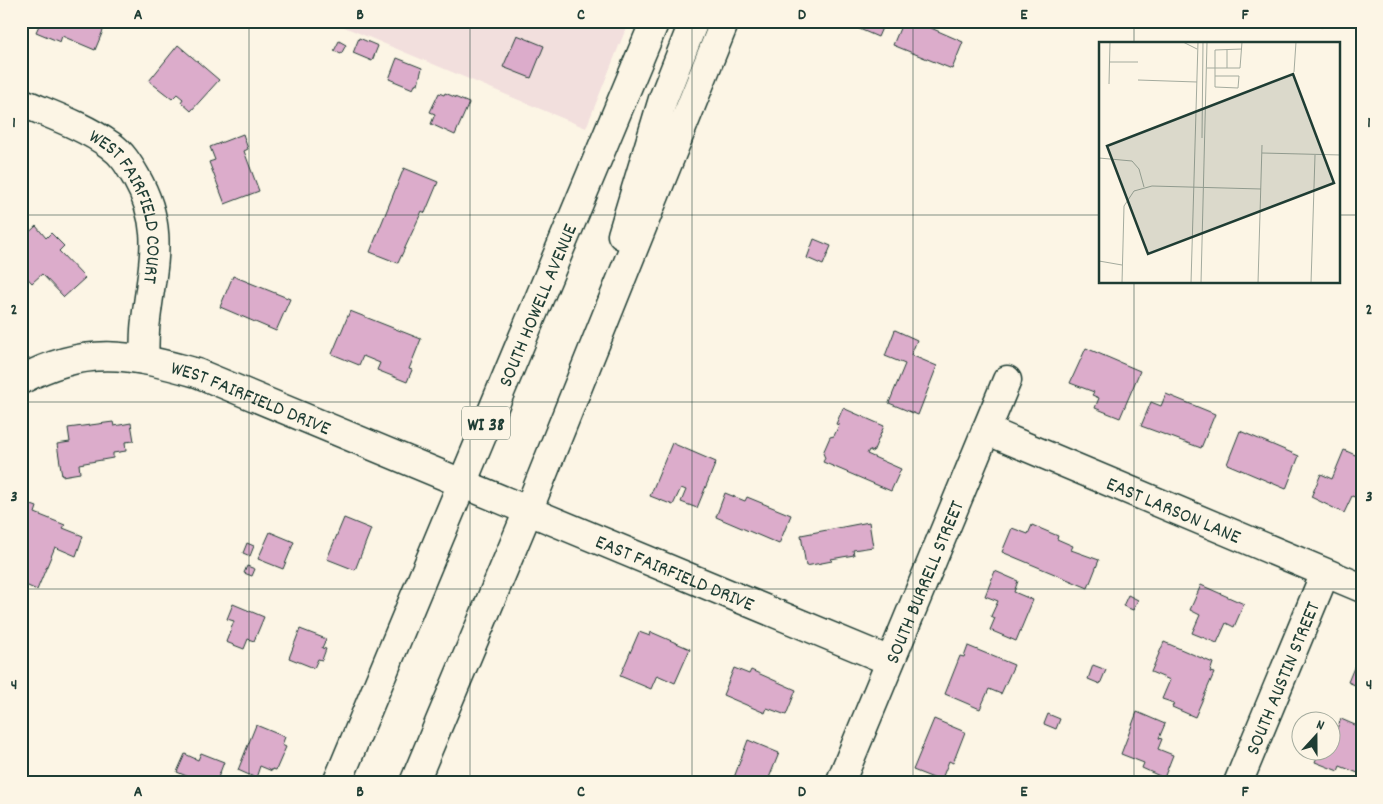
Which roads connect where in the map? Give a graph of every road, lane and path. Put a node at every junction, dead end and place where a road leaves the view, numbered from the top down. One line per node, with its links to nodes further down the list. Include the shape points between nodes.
1 (655, 21): 10 (street, SOUTH HOWELL AVENUE / WI 38)
2 (694, 21): 5 (street, via 670,79 647,152)
3 (725, 21): 5 (street)
4 (21, 102): 6 (street, WEST FAIRFIELD COURT, via 111,145 126,159 149,203 155,227 155,264)
5 (591, 355): 11 (street)
6 (144, 358): 7 (street, WEST FAIRFIELD DRIVE, via 98,356 67,361); 10 (street, WEST FAIRFIELD DRIVE, via 197,373)
7 (28, 376)
8 (1007, 380): 9 (street, SOUTH BURRELL STREET)
9 (986, 430): 12 (street, EAST LARSON LANE); 14 (street, SOUTH BURRELL STREET)
10 (462, 481): 11 (street, EAST FAIRFIELD DRIVE); 15 (street, SOUTH HOWELL AVENUE / WI 38)
11 (528, 510): 14 (street, EAST FAIRFIELD DRIVE); 16 (street)
12 (1325, 573): 13 (street, EAST LARSON LANE); 18 (street, SOUTH AUSTIN STREET)
13 (1362, 588)
14 (890, 661): 17 (street, SOUTH BURRELL STREET)
15 (337, 783)
16 (414, 783)
17 (840, 783)
18 (1238, 783)

